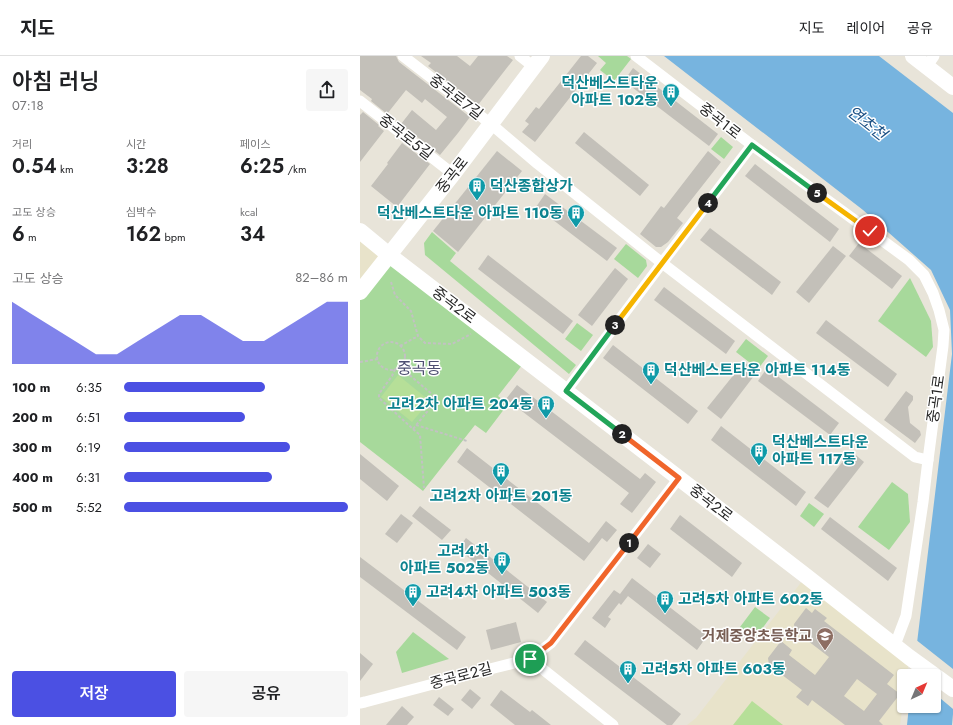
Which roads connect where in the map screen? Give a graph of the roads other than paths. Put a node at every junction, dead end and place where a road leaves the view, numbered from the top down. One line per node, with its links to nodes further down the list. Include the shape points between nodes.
1 (403, 56): 9 (street, 중곡로7길)
2 (520, 56): 5 (street)
3 (636, 56): 10 (street, 중곡1로)
4 (913, 56): 6 (street)
5 (538, 61): 9 (street, 중곡로)
6 (930, 61): 7 (street)
7 (953, 87)
8 (360, 101): 11 (street, 중곡로5길)
9 (491, 124): 11 (street, 중곡로); 14 (street, 중곡로7길)
10 (752, 145): 14 (street); 17 (street, 중곡1로, via 909,260 924,275 940,310 944,330)
11 (453, 174): 13 (street, 중곡로)
12 (360, 231): 13 (street, 중곡2로)
13 (389, 255): 15 (street, 중곡로); 16 (street, 중곡2로)
14 (662, 263): 16 (street); 17 (street, 중곡로7길, via 915,457)
15 (360, 292)
16 (566, 391): 18 (street, 중곡2로)
17 (928, 460): 19 (street, 중곡1로, via 906,616)
18 (679, 478): 19 (street, 중곡2로); 20 (street, via 551,643)
19 (895, 645): 21 (street, 중곡2로)
20 (530, 659): 22 (street, 중곡로2길); 23 (street)
21 (953, 689)
22 (360, 703)
23 (613, 725)

